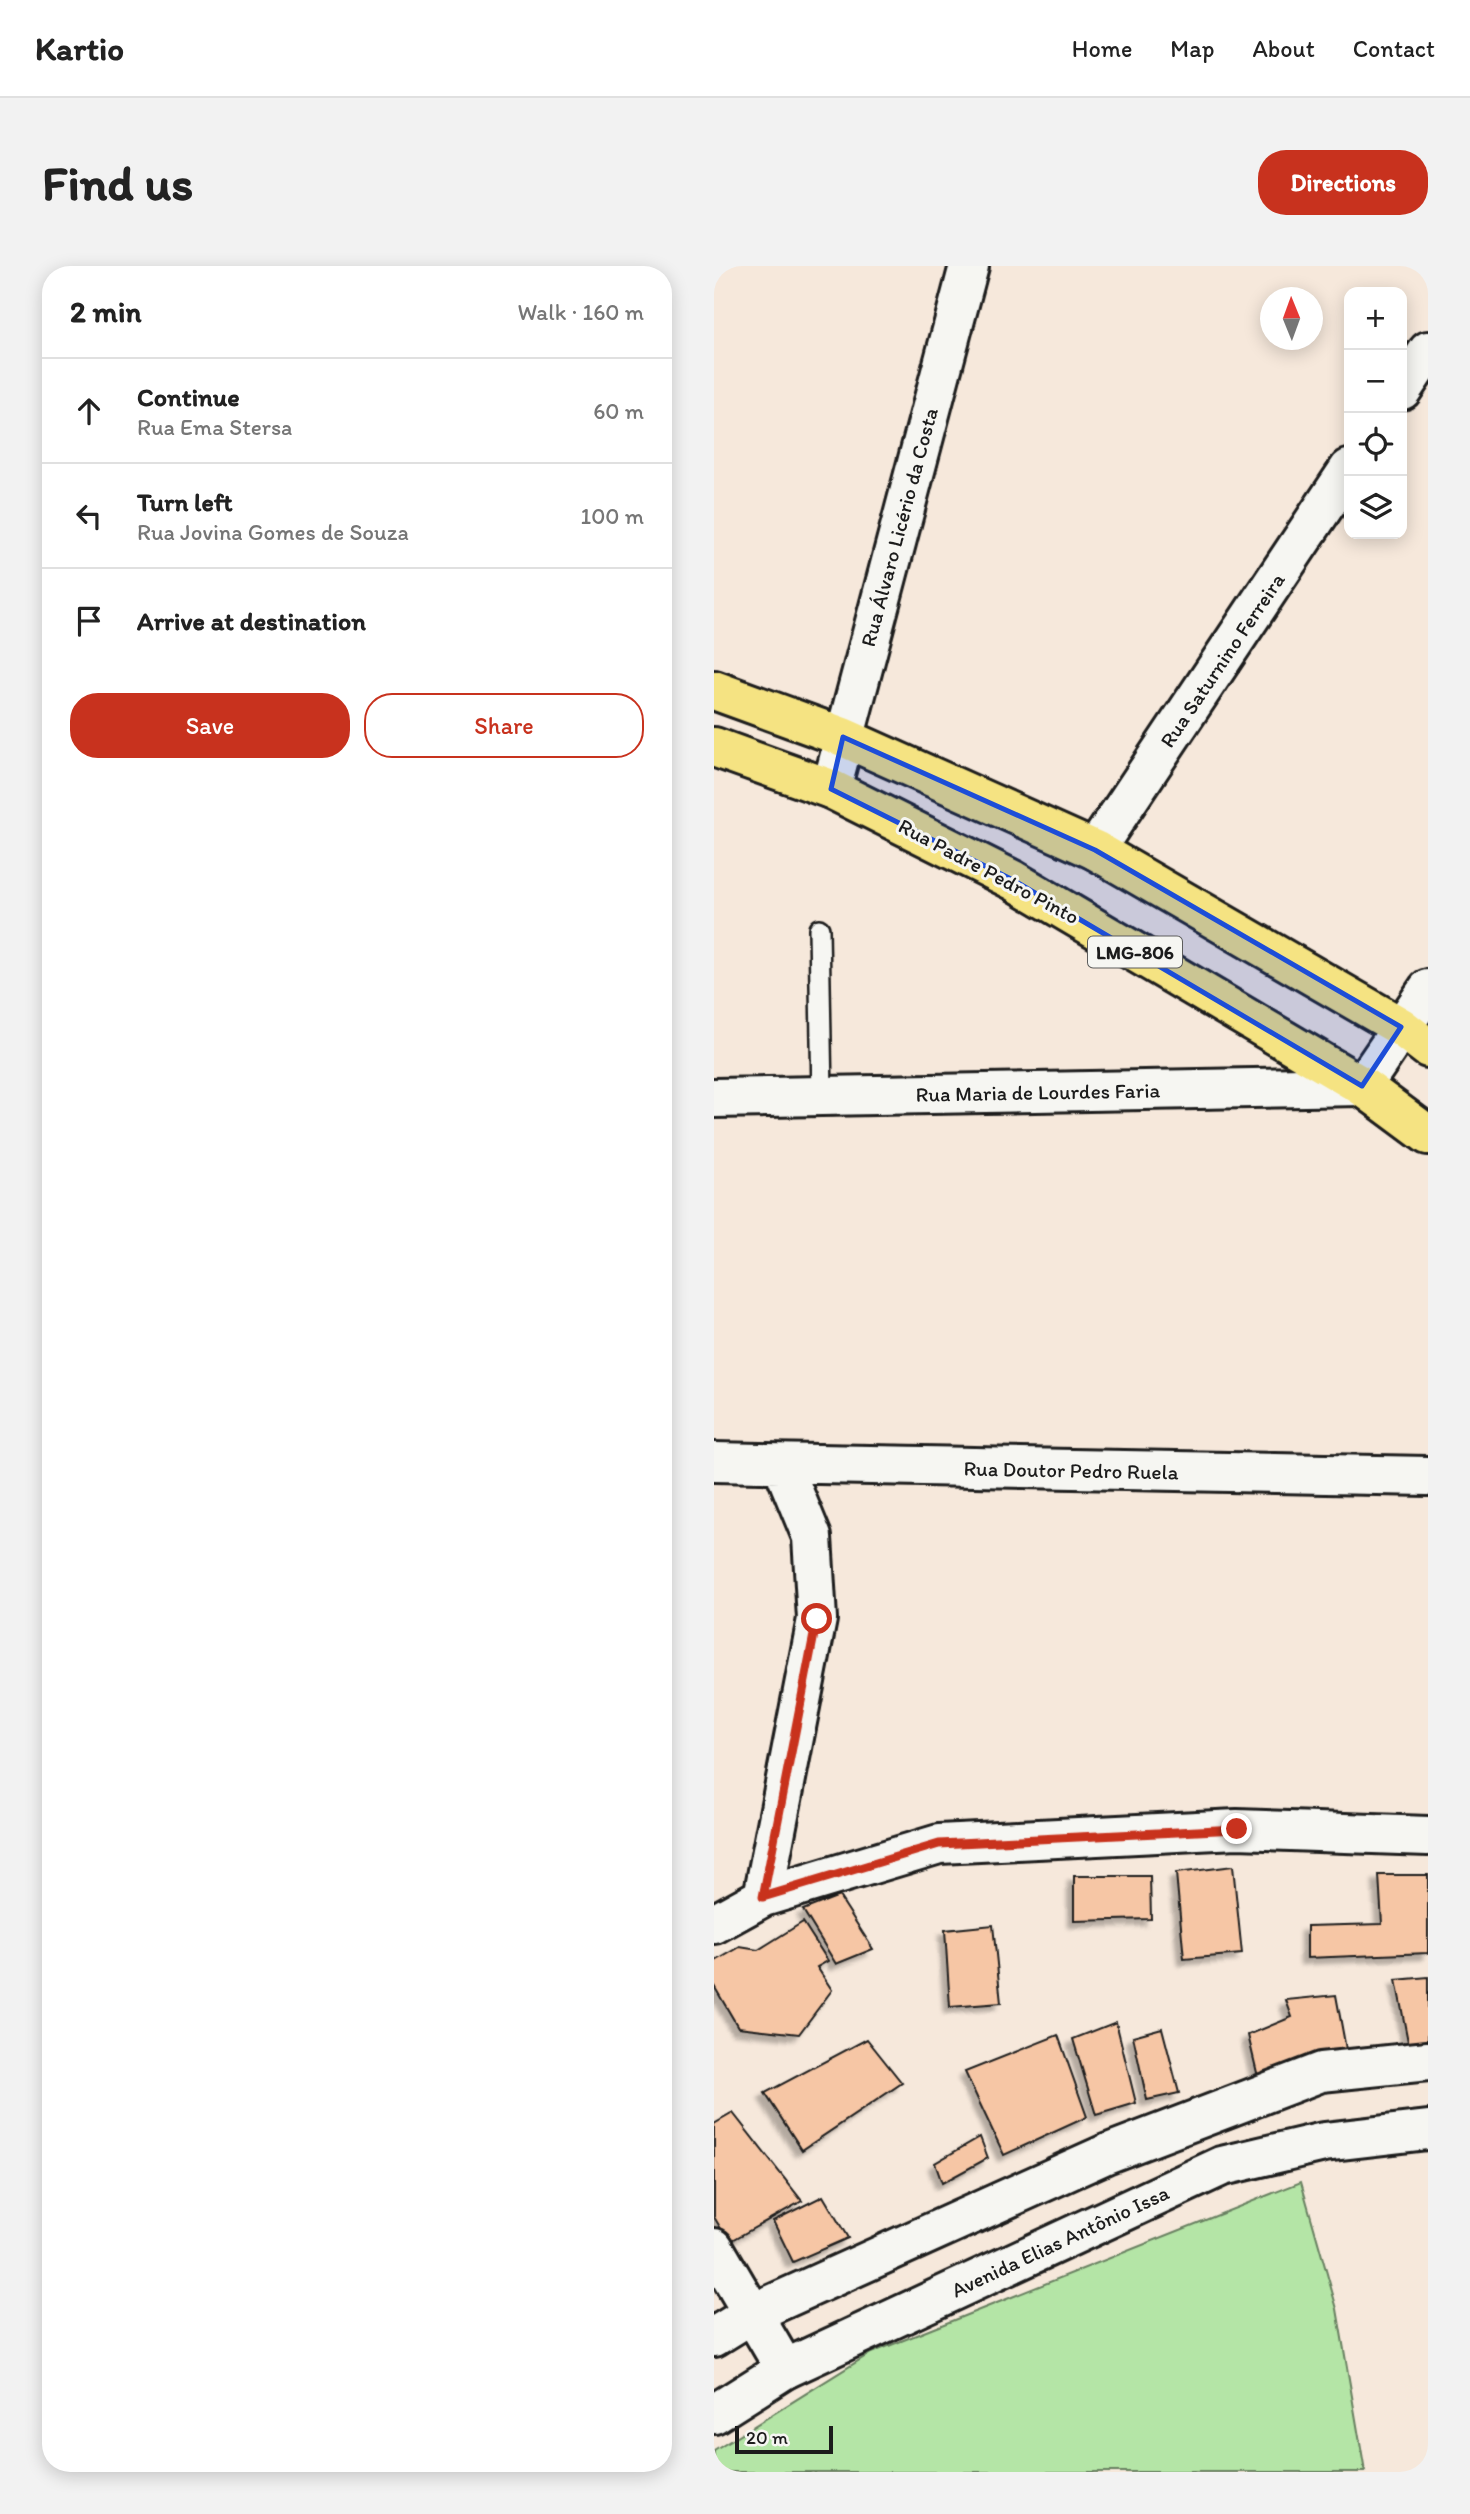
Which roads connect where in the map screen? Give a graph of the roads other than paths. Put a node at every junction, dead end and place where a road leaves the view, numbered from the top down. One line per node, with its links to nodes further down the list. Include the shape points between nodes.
1 (969, 266): 6 (street, Rua Álvaro Licério da Costa)
2 (1428, 351): 3 (street)
3 (1407, 382)
4 (1344, 476): 9 (street, Rua Saturnino Ferreira)
5 (714, 690): 6 (highway, LMG-806)
6 (843, 737): 8 (street, Rua Álvaro Licério da Costa); 9 (highway, LMG-806)
7 (714, 747): 8 (highway, Rua Padre Pedro Pinto / LMG-806)
8 (831, 789): 13 (highway, Rua Padre Pedro Pinto / LMG-806, via 1013,880)
9 (1094, 850): 12 (highway, LMG-806)
10 (819, 929): 14 (lane)
11 (1428, 989): 12 (street)
12 (1415, 1038): 13 (street)
13 (1362, 1086): 14 (street, Rua Maria de Lourdes Faria); 16 (highway, Rua Padre Pedro Pinto / LMG-806)
14 (822, 1096): 15 (street, Rua Maria de Lourdes Faria)
15 (714, 1098)
16 (1428, 1135)
17 (714, 1462): 18 (street, Rua Doutor Pedro Ruela)
18 (782, 1464): 19 (street, Rua Doutor Pedro Ruela); 21 (street, via 812,1537 817,1619)
19 (1428, 1476)
20 (1428, 1836): 21 (street, via 1237,1829 939,1844)
21 (763, 1897): 22 (street)
22 (714, 1924)
23 (1428, 2061): 26 (street, via 1321,2072 1106,2154)
24 (1428, 2130): 28 (street, Avenida Elias Antônio Issa, via 1324,2142 1222,2166)
25 (714, 2248): 26 (street)
26 (753, 2313): 27 (street); 28 (street)
27 (714, 2337)
28 (785, 2369): 29 (street, Avenida Elias Antônio Issa)
29 (714, 2414)

